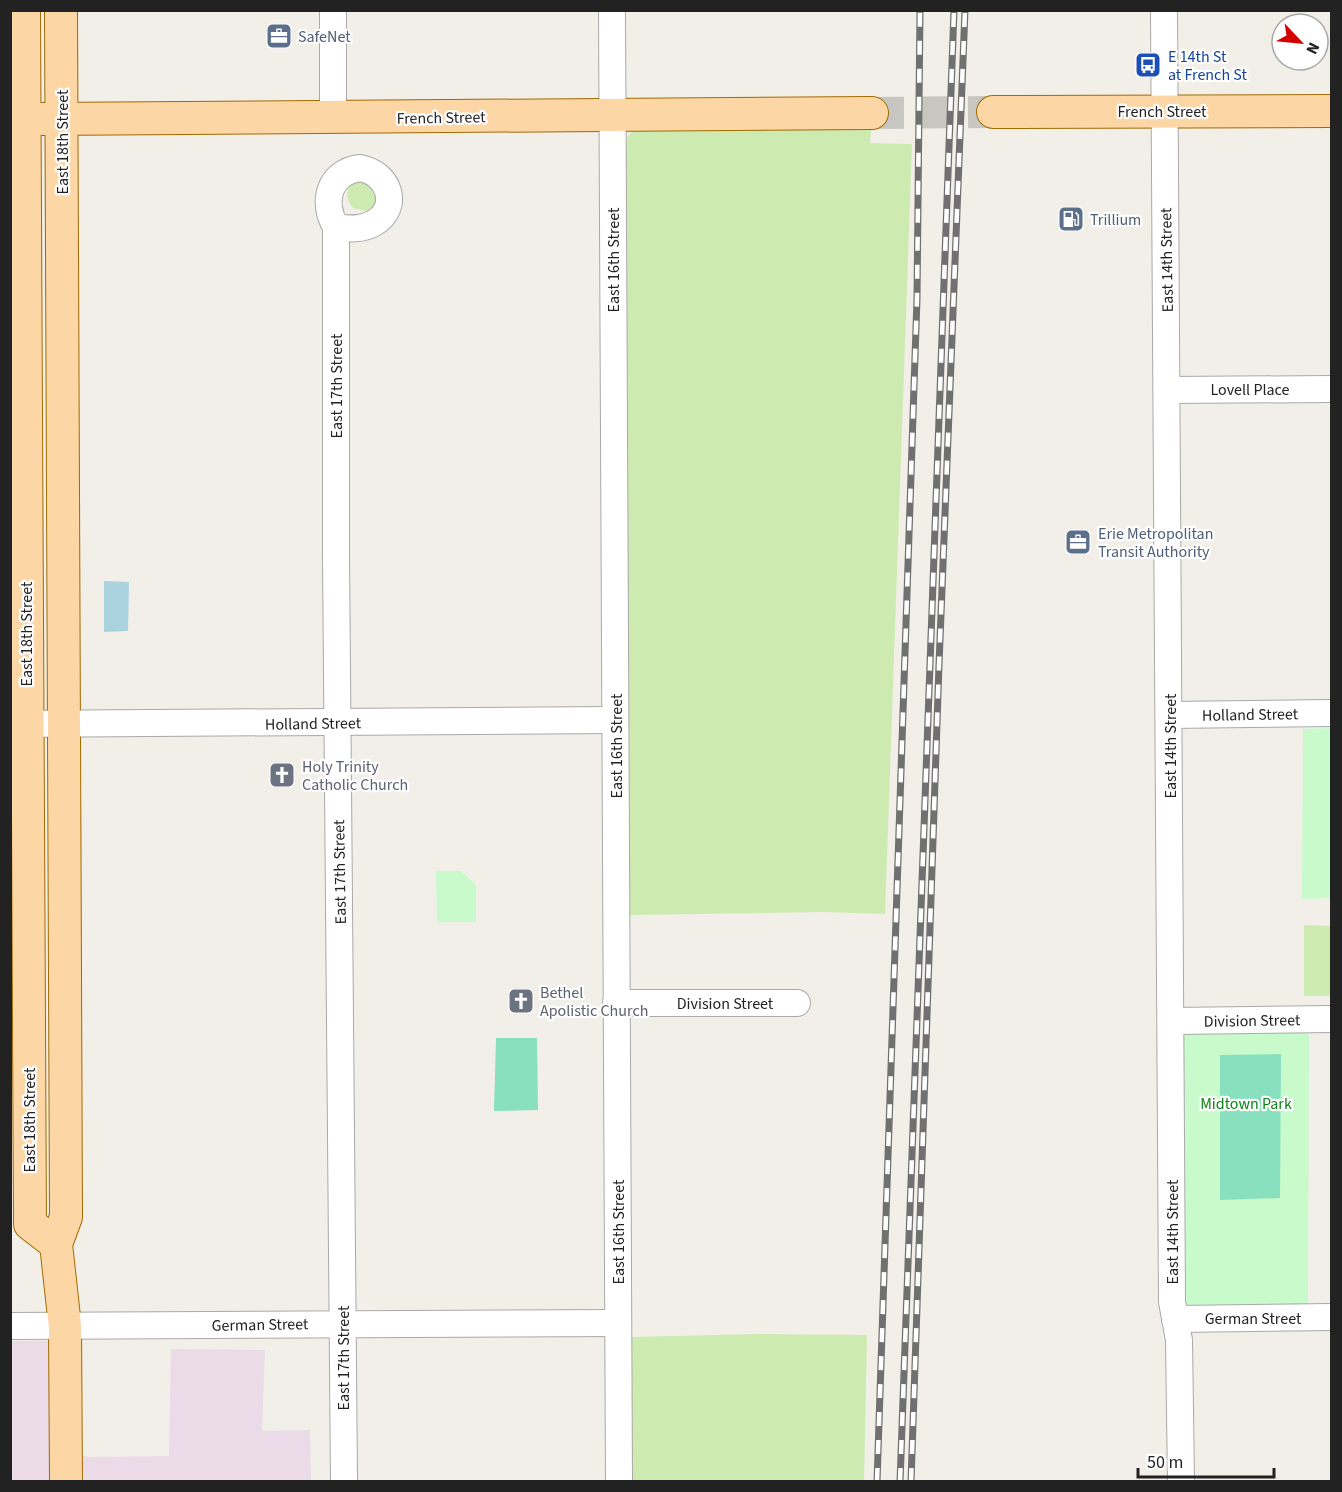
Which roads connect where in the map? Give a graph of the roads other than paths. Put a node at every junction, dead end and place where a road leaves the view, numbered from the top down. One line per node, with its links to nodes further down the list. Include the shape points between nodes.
1 (24, 10): 13 (main road, East 18th Street)
2 (61, 10): 12 (main road, East 18th Street)
3 (333, 10): 11 (street)
4 (612, 10): 10 (street, East 16th Street)
5 (1164, 10): 6 (street, East 14th Street)
6 (1165, 111): 7 (main road, French Street); 8 (main road, French Street); 16 (street, East 14th Street)
7 (1332, 111)
8 (993, 112)
9 (872, 113): 10 (main road, French Street)
10 (612, 115): 11 (main road, French Street); 19 (street, East 16th Street)
11 (333, 118): 12 (main road, French Street)
12 (62, 119): 13 (main road, French Street); 20 (main road, East 18th Street)
13 (17, 120): 22 (main road, East 18th Street)
14 (336, 227): 21 (street, East 17th Street)
15 (1332, 389): 16 (street, Lovell Place)
16 (1168, 390): 18 (street, East 14th Street)
17 (1332, 713): 18 (street, Holland Street)
18 (1169, 715): 26 (street, East 14th Street)
19 (615, 720): 21 (street, Holland Street); 23 (street, East 16th Street)
20 (64, 723): 21 (street, Holland Street); 22 (street, Holland Street); 27 (main road, East 18th Street, via 66,1217)
21 (338, 723): 30 (street, East 17th Street)
22 (19, 724): 27 (main road, East 18th Street, via 30,1224)
23 (616, 1003): 24 (street, Division Street); 31 (street, East 16th Street)
24 (797, 1003)
25 (1332, 1019): 26 (street, Division Street)
26 (1172, 1021): 29 (street, East 14th Street)
27 (56, 1244): 33 (main road, East 18th Street)
28 (1332, 1317): 29 (street, German Street)
29 (1175, 1319): 37 (street, East 14th Street, via 1179,1340)
30 (344, 1323): 31 (street, German Street); 33 (street, German Street); 35 (street, East 17th Street)
31 (618, 1323): 36 (street, East 16th Street)
32 (10, 1326): 33 (street, German Street)
33 (65, 1326): 34 (main road, East 18th Street)
34 (66, 1482)
35 (344, 1482)
36 (619, 1482)
37 (1181, 1482)

